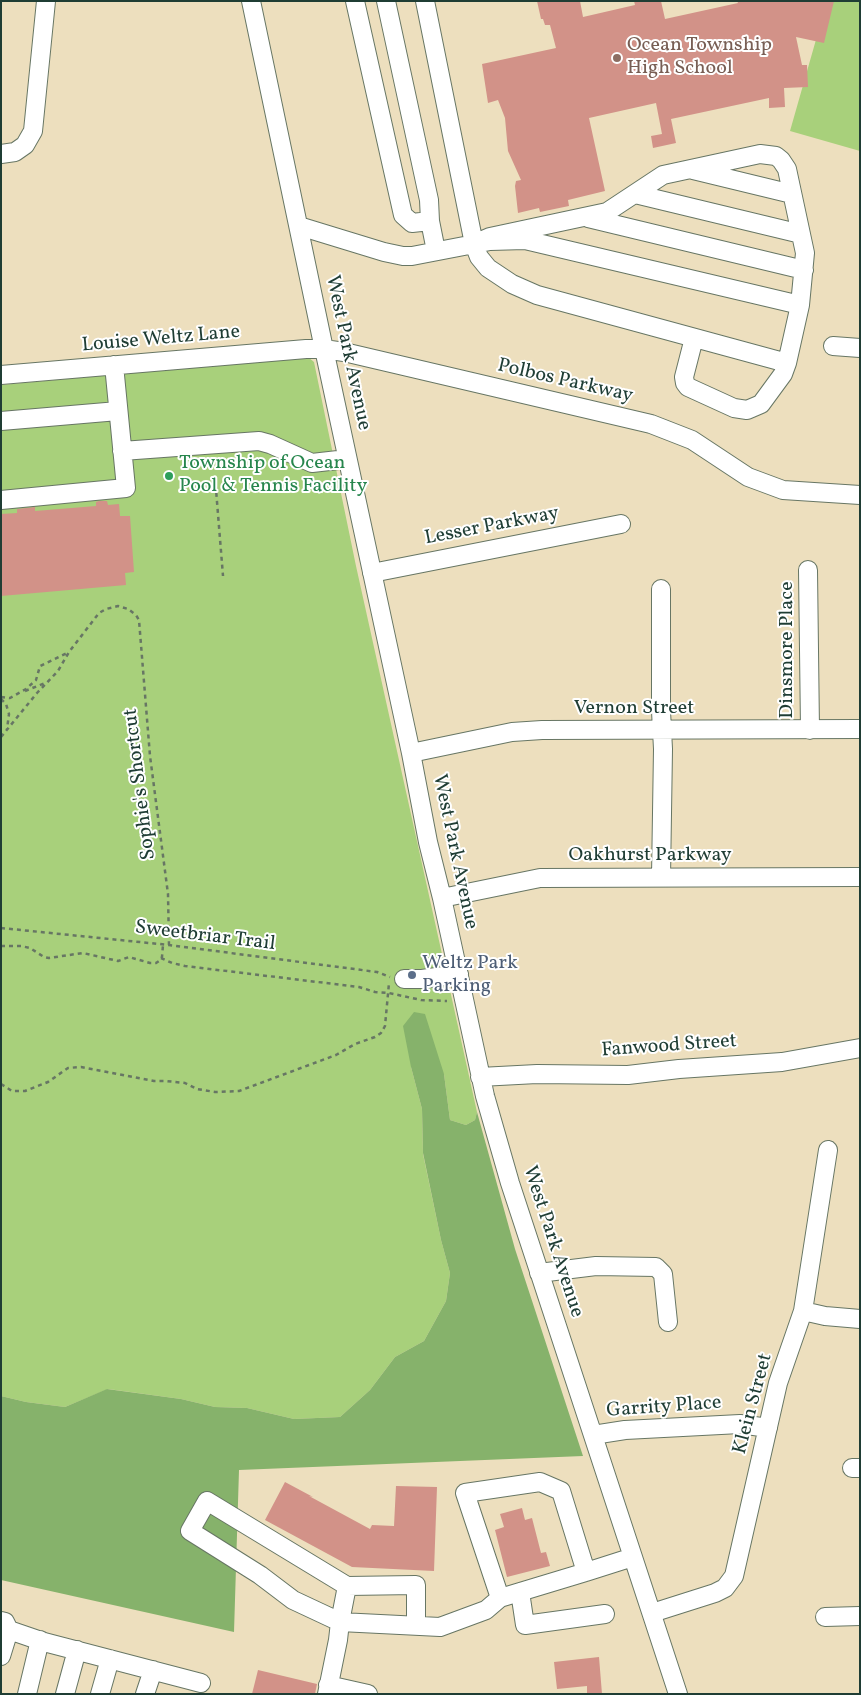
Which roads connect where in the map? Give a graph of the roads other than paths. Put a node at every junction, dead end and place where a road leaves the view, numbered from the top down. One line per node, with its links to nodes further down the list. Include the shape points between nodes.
1 (46, 1): 6 (street, via 33,131 25,145 15,152)
2 (251, 1): 13 (street, West Park Avenue)
3 (356, 1): 11 (street, via 403,215 412,223)
4 (386, 1): 11 (street, via 429,200)
5 (425, 1): 15 (street)
6 (1, 154)
7 (688, 169): 8 (street, via 657,177); 9 (street); 9 (street, via 772,154 784,164)
8 (635, 194): 10 (street, via 607,212); 14 (street)
9 (792, 194): 14 (street)
10 (583, 217): 12 (street); 18 (street)
11 (430, 221): 17 (street)
12 (560, 222): 15 (street, via 490,237); 16 (street, via 551,230)
13 (299, 226): 17 (street, via 394,255 412,256); 23 (street, West Park Avenue)
14 (802, 234): 18 (street)
15 (474, 244): 16 (street, via 513,239); 17 (street); 20 (street, via 478,257 488,268 525,290)
16 (546, 245): 19 (street)
17 (436, 251)
18 (804, 270): 19 (street)
19 (800, 305): 24 (street)
20 (694, 338): 24 (street); 24 (street, via 684,383 734,408 747,410 761,404)
21 (833, 346): 22 (street)
22 (860, 348)
23 (324, 349): 25 (street, Louise Weltz Lane); 30 (street, West Park Avenue); 31 (street, Polbos Parkway, via 652,424 692,440 748,477 783,490)
24 (787, 363)
25 (114, 365): 26 (street, Louise Weltz Lane); 27 (street)
26 (1, 375)
27 (118, 411): 28 (street); 29 (street)
28 (1, 421)
29 (122, 451): 30 (street, via 259,441 312,463); 32 (street, via 126,488)
30 (347, 459): 35 (street, West Park Avenue)
31 (860, 495)
32 (1, 500)
33 (621, 524): 35 (street, Lesser Parkway)
34 (808, 570): 39 (street, Dinsmore Place)
35 (372, 573): 40 (street, West Park Avenue)
36 (661, 589): 38 (street)
37 (860, 729): 39 (street, Vernon Street)
38 (662, 730): 39 (street, Vernon Street); 40 (street, Vernon Street, via 512,732); 41 (street)
39 (810, 730)
40 (411, 753): 43 (street, West Park Avenue)
41 (661, 877): 42 (street, Oakhurst Parkway); 43 (street, Oakhurst Parkway, via 540,878)
42 (860, 877)
43 (442, 898): 44 (street, West Park Avenue)
44 (459, 974): 45 (street); 47 (street, West Park Avenue)
45 (404, 979)
46 (860, 1048): 47 (street, Fanwood Street, via 782,1062 628,1075)
47 (480, 1077): 49 (street, West Park Avenue)
48 (828, 1150): 50 (street, Klein Street)
49 (539, 1273): 52 (street, via 596,1266 656,1267 663,1274); 54 (street, West Park Avenue)
50 (803, 1312): 51 (street); 53 (street, Klein Street, via 778,1383)
51 (860, 1319)
52 (668, 1322)
53 (768, 1428): 54 (street, Garrity Place, via 740,1424); 60 (street, Klein Street, via 734,1576 725,1588 715,1593)
54 (594, 1434): 55 (street, West Park Avenue)
55 (633, 1557): 56 (street); 60 (street, West Park Avenue)
56 (586, 1572): 58 (street); 59 (street, via 561,1491 540,1482 465,1493)
57 (347, 1586): 64 (street); 64 (street, via 207,1501 190,1531 292,1600); 65 (street, via 416,1586)
58 (520, 1592): 59 (street); 61 (street, via 525,1625)
59 (500, 1598): 65 (street, via 486,1610 440,1627)
60 (652, 1613): 79 (street, West Park Avenue)
61 (605, 1614)
62 (825, 1616): 63 (street)
63 (860, 1616)
64 (340, 1622): 65 (street); 73 (street)
65 (416, 1625)
66 (5, 1626): 67 (street); 69 (street)
67 (40, 1640): 68 (street); 74 (street)
68 (77, 1650): 70 (street); 75 (street)
69 (1, 1656)
70 (110, 1659): 71 (street); 76 (street)
71 (152, 1670): 72 (street); 77 (street)
72 (201, 1683)
73 (328, 1689): 78 (street)
74 (27, 1694)
75 (65, 1694)
76 (100, 1694)
77 (145, 1694)
78 (368, 1694)
79 (678, 1694)

